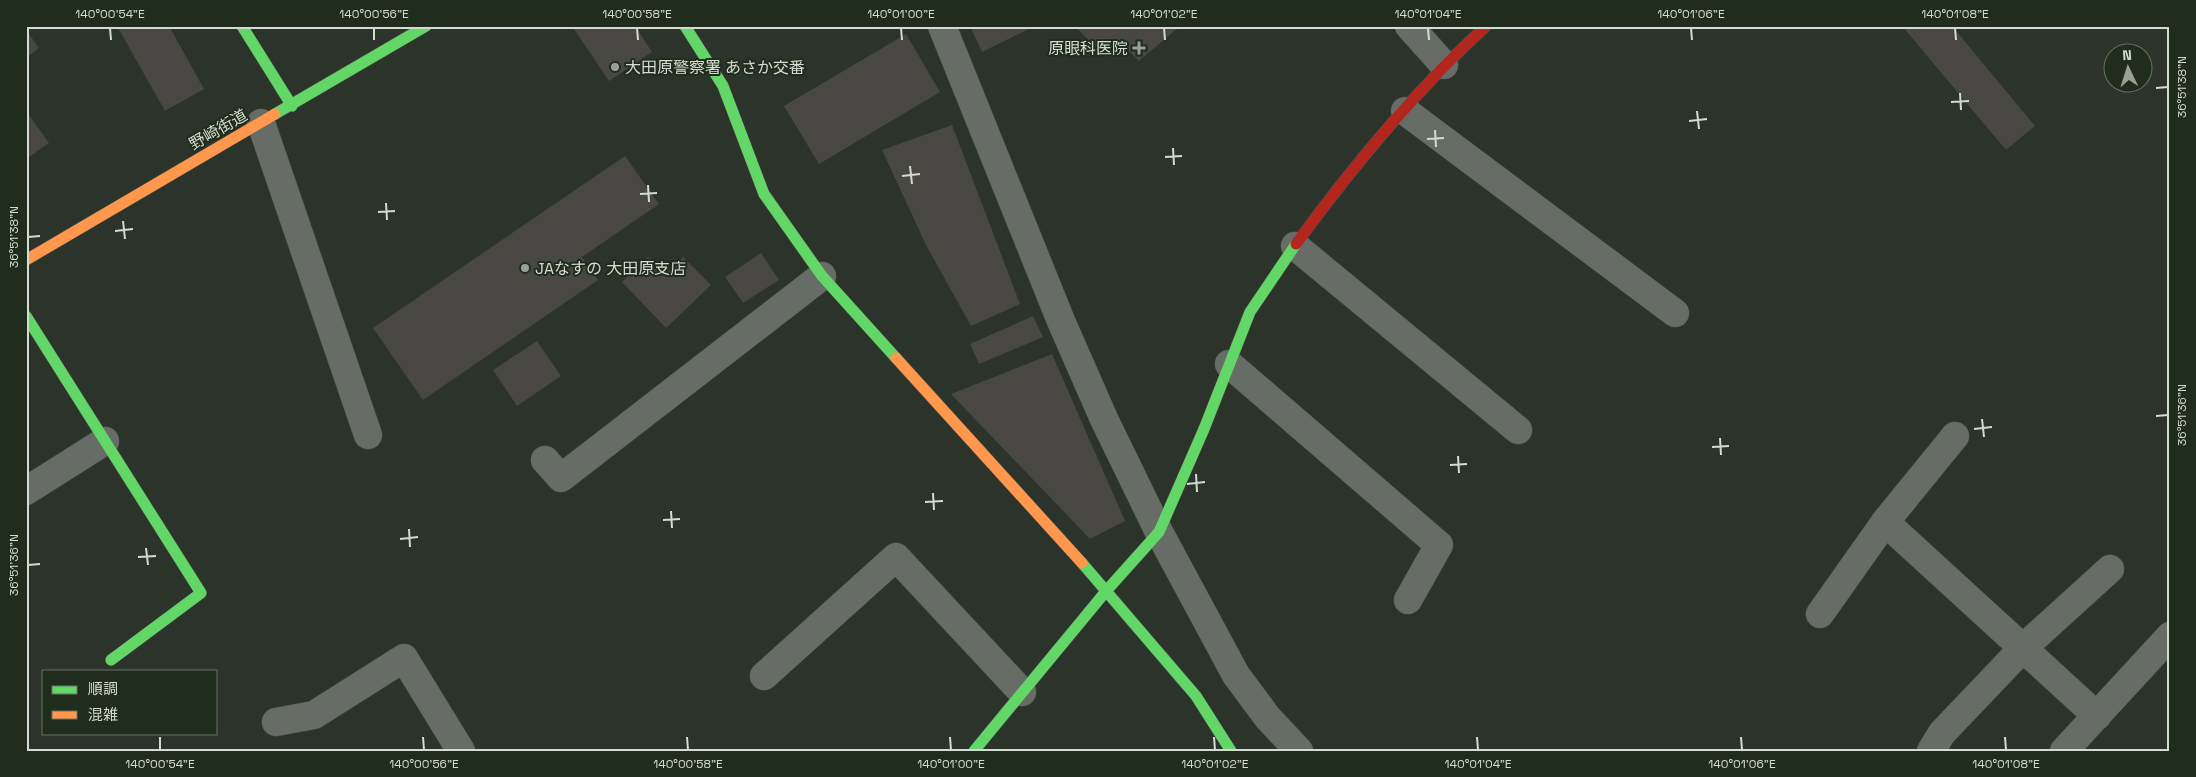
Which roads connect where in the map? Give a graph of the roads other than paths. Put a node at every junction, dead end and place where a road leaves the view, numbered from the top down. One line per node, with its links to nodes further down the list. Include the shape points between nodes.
1 (242, 26): 8 (main road)
2 (426, 26): 8 (main road, 野崎街道)
3 (685, 26): 13 (main road, via 723,86 764,194)
4 (942, 26): 24 (street, via 1065,330)
5 (1409, 26): 7 (street)
6 (1486, 26): 7 (main road)
7 (1444, 65): 9 (main road)
8 (292, 106): 10 (main road, 野崎街道)
9 (1405, 111): 11 (main road, via 1335,191); 14 (street)
10 (261, 123): 12 (main road, 野崎街道); 18 (street)
11 (1295, 246): 16 (main road, via 1250,312); 17 (street)
12 (26, 260)
13 (822, 276): 21 (street, via 561,478); 26 (main road)
14 (1675, 312)
15 (26, 316): 20 (main road)
16 (1229, 364): 24 (main road); 27 (street, via 1440,544)
17 (1518, 430)
18 (368, 435)
19 (1955, 436): 23 (street)
20 (105, 441): 22 (street); 31 (main road, via 201,593)
21 (545, 460)
22 (26, 491)
23 (1885, 522): 28 (street); 30 (street)
24 (1159, 532): 26 (main road); 39 (street, via 1236,674 1268,718)
25 (2110, 569): 30 (street)
26 (1107, 590): 33 (main road); 38 (main road, via 1196,696)
27 (1408, 600)
28 (1820, 614)
29 (2170, 636): 34 (street)
30 (2023, 648): 34 (street); 40 (street, via 1942,733)
31 (112, 660)
32 (764, 676): 33 (street, via 896,557)
33 (1022, 692): 37 (main road)
34 (2097, 716): 41 (street)
35 (276, 722): 36 (street, via 314,715 404,658)
36 (461, 751)
37 (974, 751)
38 (1231, 751)
39 (1299, 751)
40 (1931, 751)
41 (2064, 751)

